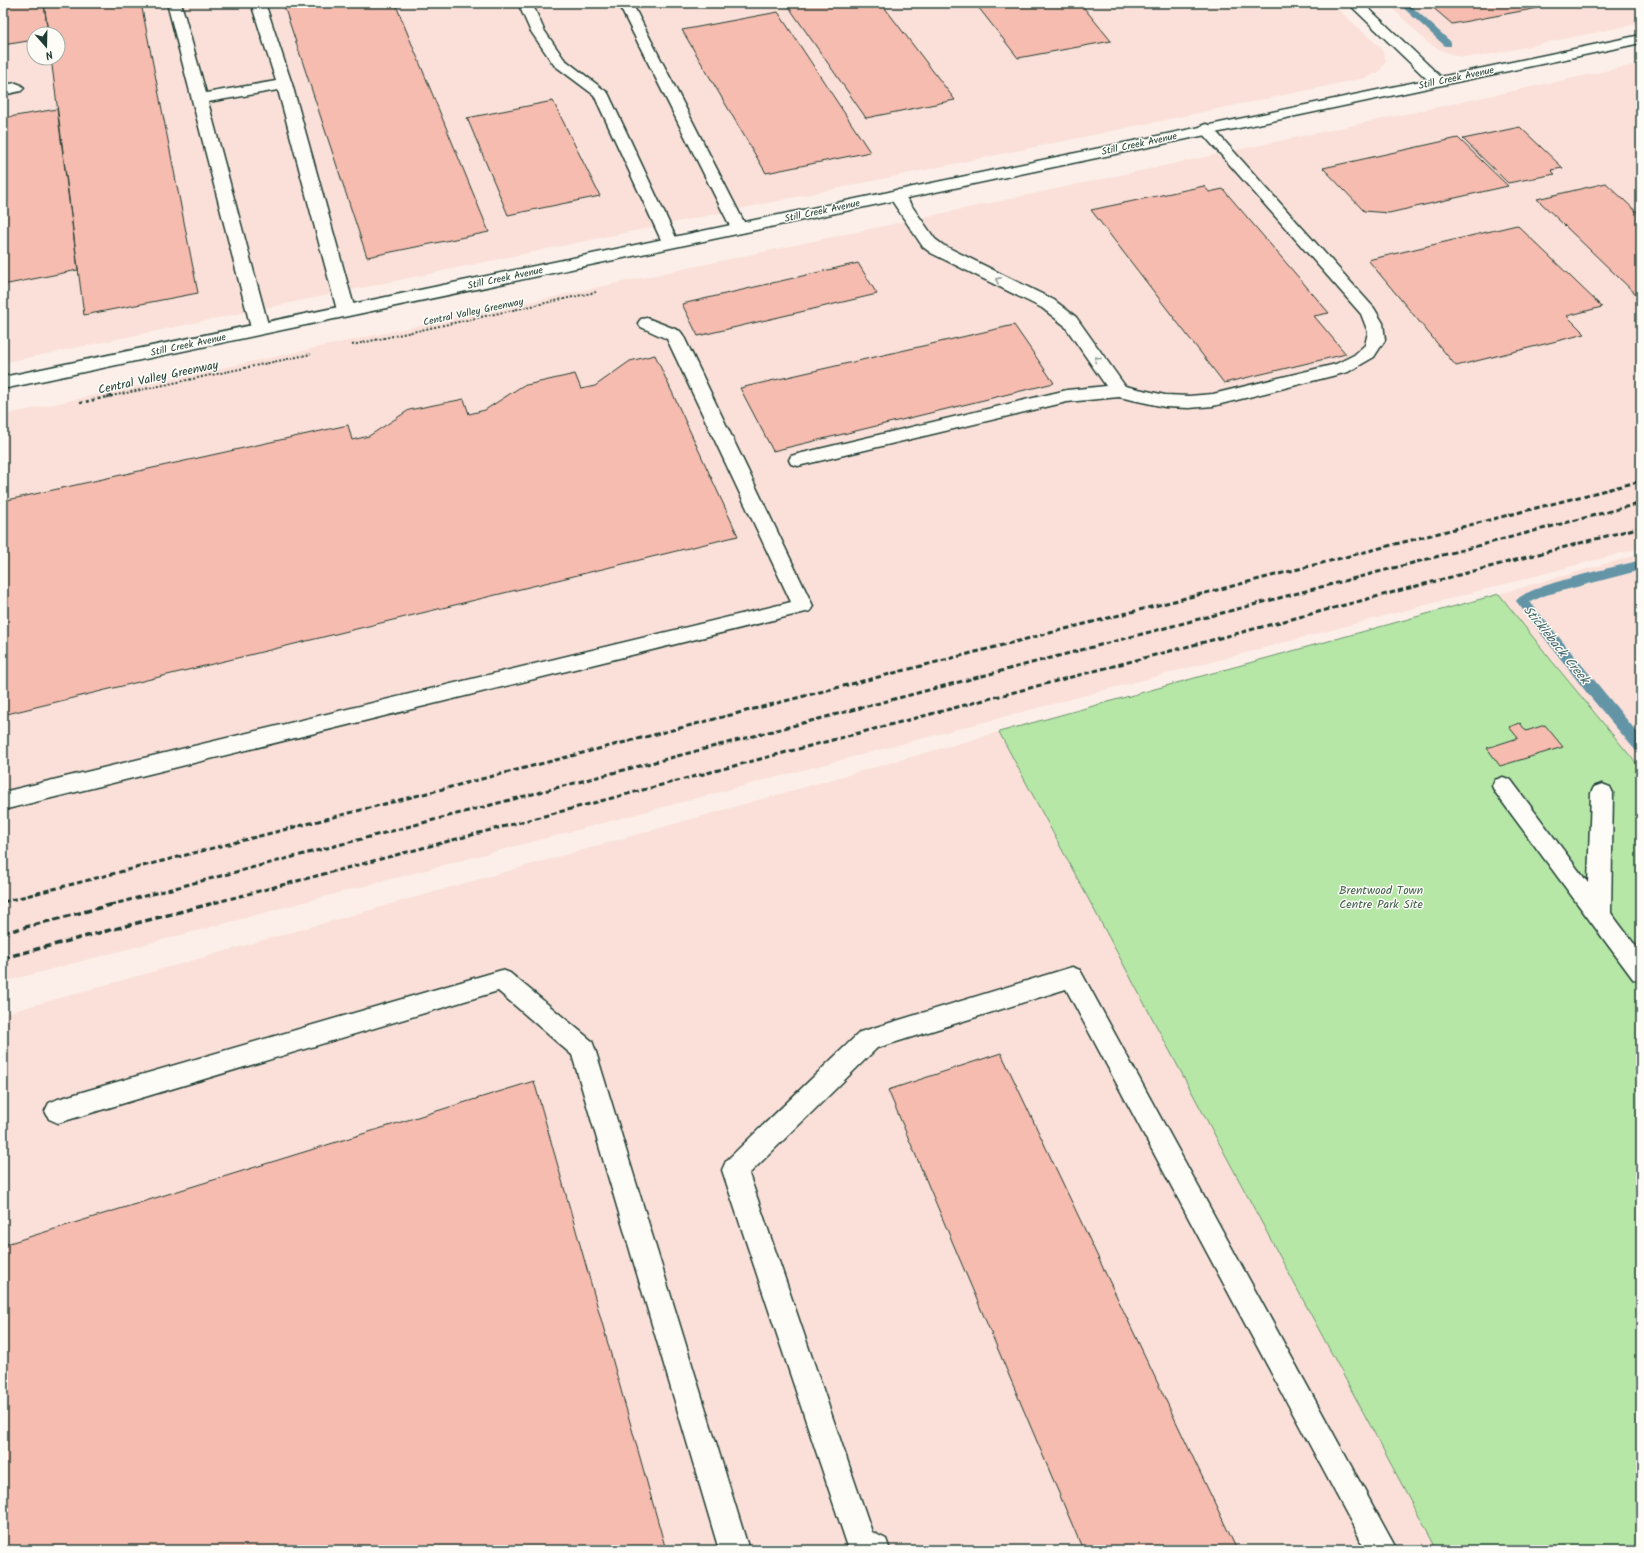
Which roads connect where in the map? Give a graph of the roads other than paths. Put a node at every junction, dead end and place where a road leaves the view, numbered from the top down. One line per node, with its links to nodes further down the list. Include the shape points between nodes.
1 (174, 3): 9 (street)
2 (258, 3): 8 (street)
3 (525, 3): 13 (street, via 537,30 558,62 600,93)
4 (625, 3): 12 (street)
5 (1355, 3): 7 (street)
6 (1641, 39): 7 (street, Still Creek Avenue)
7 (1437, 81): 10 (street, Still Creek Avenue)
8 (284, 84): 9 (street); 14 (street)
9 (200, 99): 16 (street)
10 (1206, 129): 11 (street, Still Creek Avenue); 18 (street, via 1368,312 1375,323 1377,336 1374,349 1362,360 1342,368 1213,400 1165,401)
11 (896, 195): 12 (street, Still Creek Avenue); 18 (street, one-way to 11, via 1070,321 1059,311 937,250 929,243)
12 (739, 228): 13 (street, Still Creek Avenue)
13 (670, 242): 14 (street, Still Creek Avenue)
14 (346, 310): 16 (street, Still Creek Avenue)
15 (647, 323): 22 (street, via 674,335 803,606)
16 (260, 328): 17 (street, Still Creek Avenue)
17 (3, 383)
18 (1119, 391): 19 (street, via 1067,396)
19 (798, 460)
20 (1503, 786): 23 (street)
21 (1602, 793): 23 (street)
22 (3, 801)
23 (1599, 916): 24 (street)
24 (1641, 972)
25 (58, 1111): 26 (street, via 502,980 582,1049)
26 (734, 1550)
27 (875, 1550): 28 (street, via 861,1542 735,1170 869,1040 1072,977)
28 (1382, 1550)

